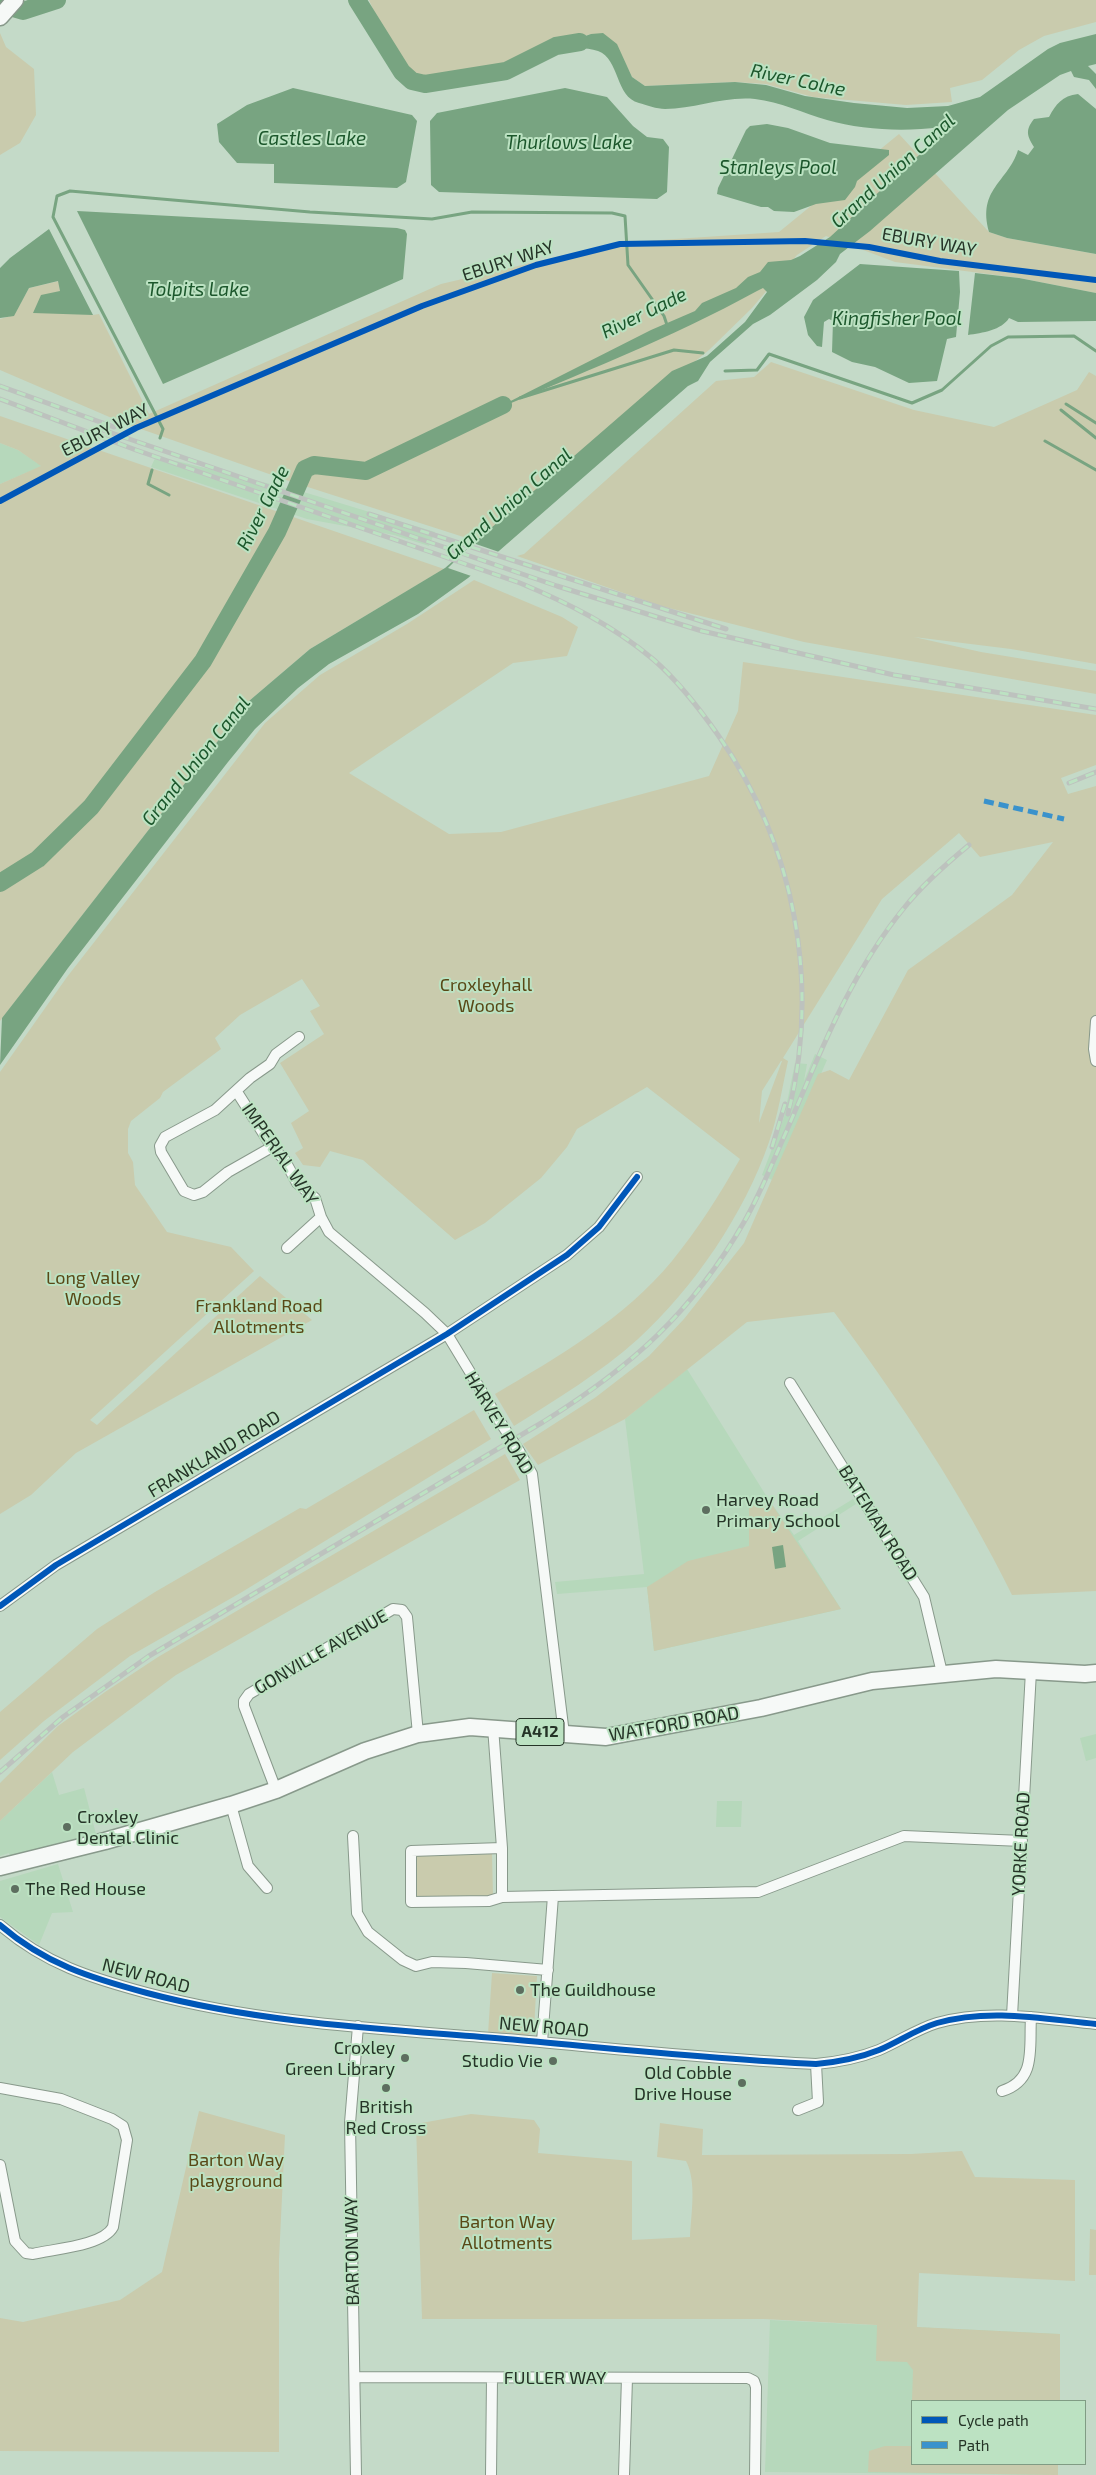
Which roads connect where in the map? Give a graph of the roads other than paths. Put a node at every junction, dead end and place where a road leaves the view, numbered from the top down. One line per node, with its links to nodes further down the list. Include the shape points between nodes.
1 (14, 1): 2 (main road)
2 (0, 17)
3 (1096, 1021): 5 (street)
4 (299, 1037): 6 (street, via 276,1054 270,1064)
5 (1096, 1061)
6 (237, 1092): 7 (street, IMPERIAL WAY); 7 (street, via 216,1110 165,1137 162,1142 161,1152 184,1191 191,1195 203,1192 228,1172)
7 (272, 1147): 9 (street, IMPERIAL WAY, via 284,1159 297,1182 314,1198)
8 (637, 1177): 11 (street, FRANKLAND ROAD, via 599,1227 567,1255)
9 (321, 1217): 10 (street); 11 (street, HARVEY ROAD, via 329,1232)
10 (287, 1248)
11 (447, 1334): 13 (street, FRANKLAND ROAD, via 56,1565); 19 (street, HARVEY ROAD, bridge, via 532,1474)
12 (790, 1382): 15 (street, BATEMAN ROAD, via 924,1597)
13 (0, 1606)
14 (1030, 1671): 15 (main road, WATFORD ROAD / A412, via 996,1669); 16 (main road, WATFORD ROAD / A412); 23 (street, YORKE ROAD)
15 (942, 1673): 19 (main road, WATFORD ROAD / A412, via 872,1681 761,1708 621,1735)
16 (1096, 1673)
17 (493, 1727): 18 (main road, WATFORD ROAD / A412); 19 (main road, WATFORD ROAD / A412); 24 (street)
18 (418, 1734): 20 (main road, WATFORD ROAD / A412, via 365,1751); 20 (street, GONVILLE AVENUE, via 407,1617 402,1610 393,1609 249,1694 244,1701)
19 (564, 1734)
20 (276, 1790): 21 (main road, WATFORD ROAD / A412)
21 (231, 1805): 25 (main road, WATFORD ROAD / A412); 26 (street, via 248,1866)
22 (354, 1836): 30 (street, via 357,1913 368,1932 403,1960 416,1966 432,1962 466,1963)
23 (1022, 1841): 27 (street, via 904,1836 758,1892); 31 (street, YORKE ROAD)
24 (502, 1848): 28 (street); 28 (street, via 411,1850 411,1902 489,1901)
25 (0, 1867)
26 (268, 1888)
27 (553, 1896): 28 (street); 30 (street)
28 (502, 1897)
29 (0, 1925): 34 (street, NEW ROAD, via 65,1968 112,1983 241,2014)
30 (548, 1970): 35 (street)
31 (1012, 2016): 32 (street, NEW ROAD); 36 (street, NEW ROAD, via 982,2016 938,2023 877,2051 852,2059)
32 (1031, 2018): 33 (street, NEW ROAD); 38 (street, via 1028,2069 1023,2079)
33 (1096, 2024)
34 (358, 2026): 35 (street, NEW ROAD); 41 (street, BARTON WAY, via 350,2123)
35 (542, 2042): 36 (street, NEW ROAD)
36 (816, 2064): 39 (street, via 818,2102)
37 (0, 2088): 40 (street, via 61,2100 123,2126 126,2140 110,2232 98,2240 26,2253 15,2241)
38 (1002, 2091)
39 (798, 2110)
40 (0, 2164)
41 (355, 2377): 42 (street, FULLER WAY); 44 (street, BARTON WAY)
42 (492, 2378): 43 (street, FULLER WAY); 45 (street)
43 (627, 2378): 46 (street); 47 (street, FULLER WAY, via 748,2378 754,2382)
44 (356, 2475)
45 (491, 2475)
46 (624, 2475)
47 (755, 2475)

